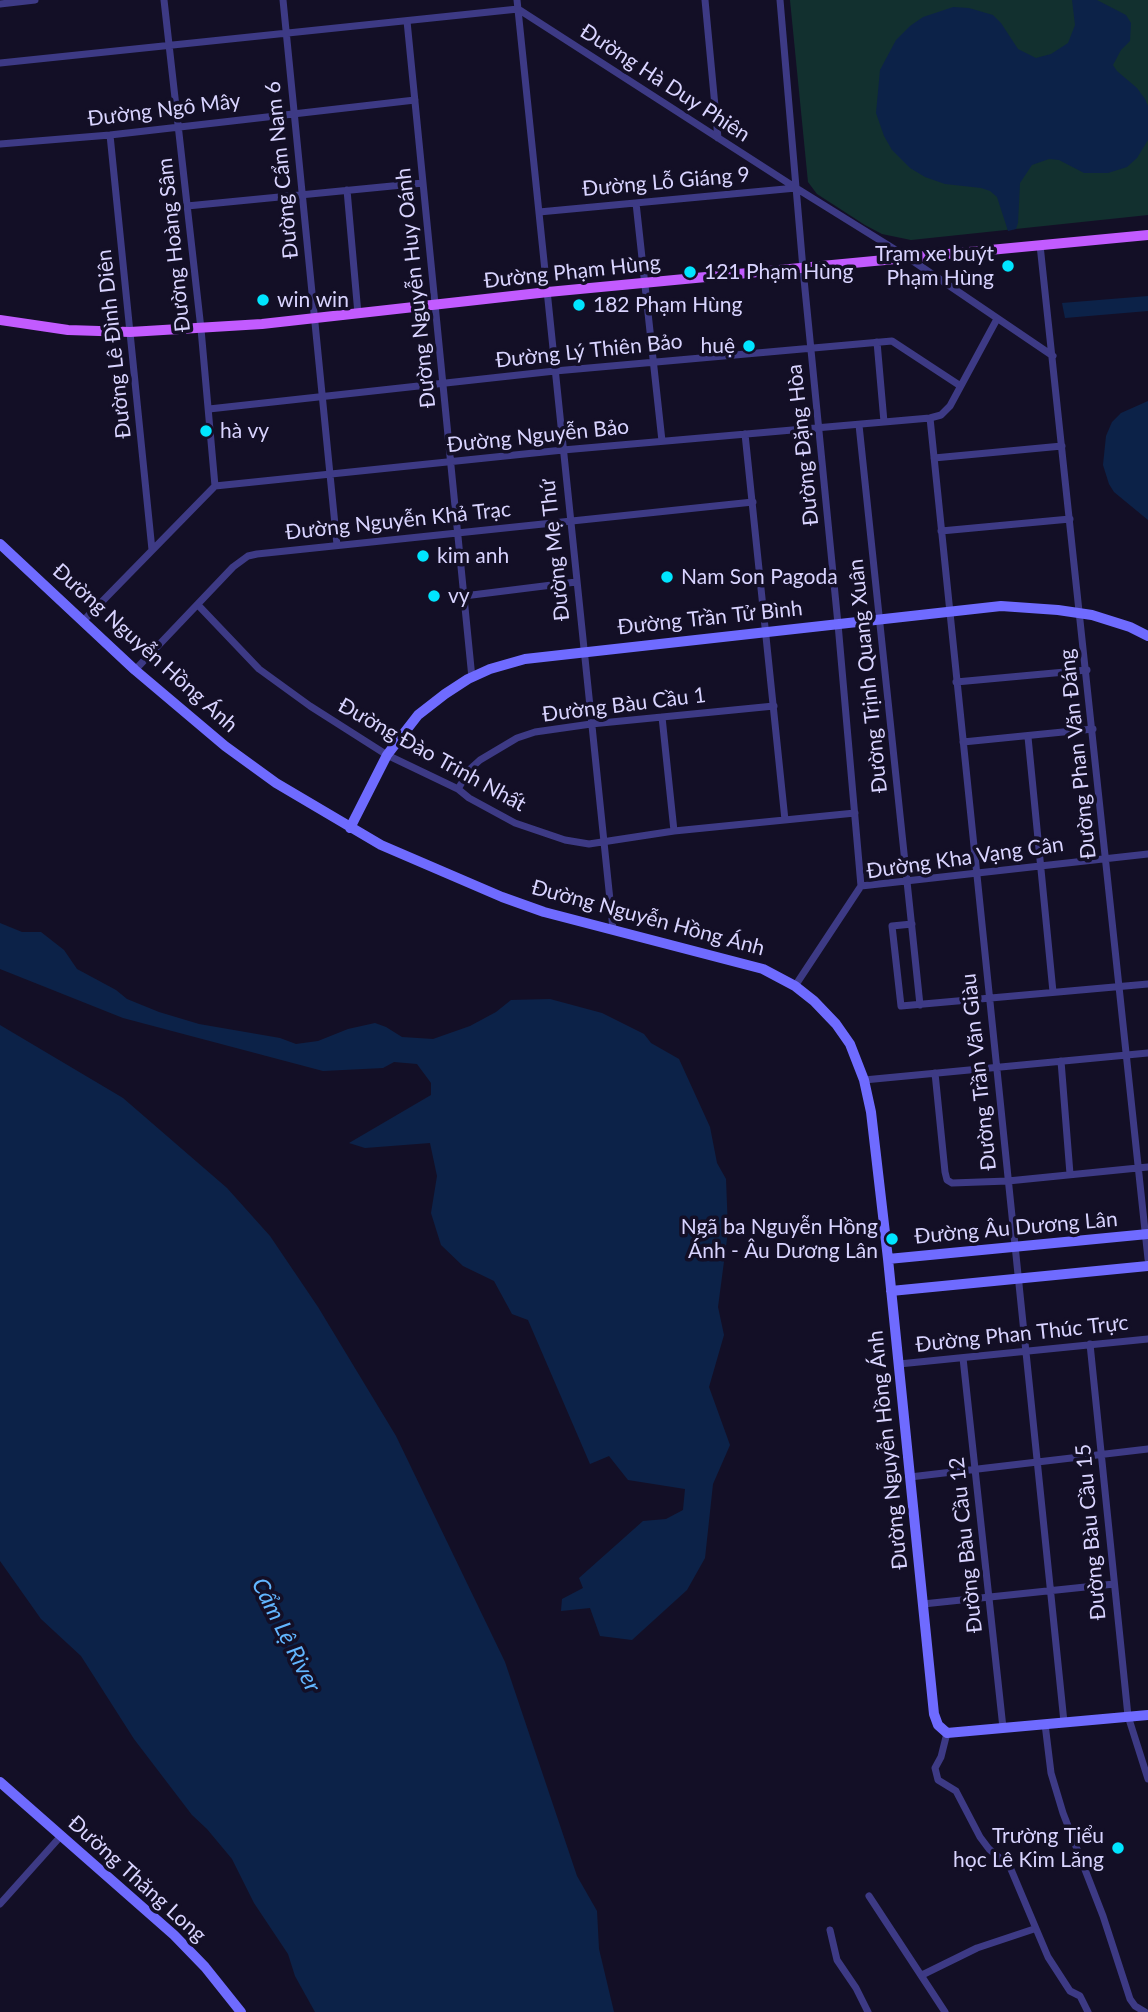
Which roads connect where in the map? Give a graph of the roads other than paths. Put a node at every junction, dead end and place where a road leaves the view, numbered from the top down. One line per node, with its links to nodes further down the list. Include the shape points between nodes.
1 (35, 0): 7 (street)
2 (164, 0): 11 (street, Đường Hoàng Sâm)
3 (283, 0): 10 (street, Đường Cẩm Nam 6)
4 (517, 0): 8 (street, Đường Mẹ Thứ)
5 (705, 0): 17 (street)
6 (780, 0): 20 (street, Đường Đặng Hòa)
7 (0, 4)
8 (518, 9): 9 (street); 17 (street, Đường Hà Duy Phiên); 25 (street, Đường Mẹ Thứ)
9 (407, 21): 10 (street); 13 (street, Đường Nguyễn Huy Oánh)
10 (286, 33): 11 (street); 14 (street, Đường Cẩm Nam 6)
11 (169, 46): 12 (street); 15 (street, Đường Hoàng Sâm)
12 (0, 63)
13 (415, 100): 14 (street, Đường Ngô Mây); 19 (street, Đường Nguyễn Huy Oánh)
14 (294, 113): 15 (street, Đường Ngô Mây); 22 (street, Đường Cẩm Nam 6)
15 (178, 125): 16 (street, Đường Ngô Mây); 24 (street, Đường Hoàng Sâm)
16 (110, 135): 18 (street, Đường Ngô Mây); 38 (street, Đường Lê Đình Diên)
17 (718, 138): 20 (street, Đường Hà Duy Phiên)
18 (0, 144)
19 (423, 183): 21 (street); 32 (street, Đường Nguyễn Huy Oánh)
20 (796, 188): 23 (street, Đường Lỗ Giáng 9); 28 (street, Đường Hà Duy Phiên); 29 (street, Đường Đặng Hòa)
21 (347, 190): 22 (street); 33 (street)
22 (302, 194): 24 (street); 34 (street, Đường Cẩm Nam 6)
23 (636, 203): 25 (street, Đường Lỗ Giáng 9); 30 (street)
24 (187, 205): 37 (street, Đường Hoàng Sâm)
25 (539, 212): 31 (street, Đường Mẹ Thứ)
26 (1148, 235): 27 (main road, Đường Phạm Hùng)
27 (1040, 245): 28 (main road, Đường Phạm Hùng); 41 (street, Đường Phan Văn Đáng)
28 (907, 257): 29 (main road, Đường Phạm Hùng); 35 (street, Đường Hà Duy Phiên)
29 (803, 269): 30 (main road, Đường Phạm Hùng); 40 (street, Đường Đặng Hòa)
30 (645, 283): 31 (main road, Đường Phạm Hùng); 42 (street)
31 (548, 292): 32 (main road, Đường Phạm Hùng); 43 (street, Đường Mẹ Thứ)
32 (435, 306): 33 (main road, Đường Phạm Hùng); 44 (street, Đường Nguyễn Huy Oánh)
33 (358, 314): 34 (main road, Đường Phạm Hùng)
34 (315, 319): 37 (main road, Đường Phạm Hùng); 46 (street, Đường Cẩm Nam 6)
35 (997, 319): 41 (street, Đường Hà Duy Phiên); 45 (street)
36 (0, 320): 38 (main road, Đường Phạm Hùng, via 68,330)
37 (201, 328): 38 (main road, Đường Phạm Hùng); 47 (street, Đường Hoàng Sâm)
38 (130, 332): 67 (street, Đường Lê Đình Diên)
39 (877, 342): 40 (street, Đường Lý Thiên Bảo); 45 (street, Đường Lý Thiên Bảo, via 892,341); 49 (street)
40 (810, 348): 42 (street, Đường Lý Thiên Bảo); 51 (street, Đường Đặng Hòa)
41 (1053, 356): 54 (street, Đường Phan Văn Đáng)
42 (654, 362): 43 (street, Đường Lý Thiên Bảo); 53 (street)
43 (555, 371): 44 (street, Đường Lý Thiên Bảo); 55 (street, Đường Mẹ Thứ)
44 (443, 384): 46 (street, Đường Lý Thiên Bảo); 57 (street, Đường Nguyễn Huy Oánh)
45 (959, 385): 48 (street, via 950,406)
46 (323, 397): 47 (street, Đường Lý Thiên Bảo); 58 (street, Đường Cẩm Nam 6)
47 (209, 409): 59 (street, Đường Hoàng Sâm)
48 (930, 418): 49 (street, Đường Nguyễn Bảo); 56 (street, Đường Trần Văn Giàu)
49 (884, 422): 50 (street, Đường Nguyễn Bảo)
50 (859, 425): 51 (street, Đường Nguyễn Bảo); 73 (street, Đường Trịnh Quang Xuân)
51 (818, 428): 52 (street, Đường Nguyễn Bảo); 75 (street, Đường Đặng Hòa)
52 (745, 434): 53 (street, Đường Nguyễn Bảo); 60 (street)
53 (662, 441): 55 (street, Đường Nguyễn Bảo)
54 (1062, 446): 56 (street); 61 (street, Đường Phan Văn Đáng)
55 (563, 450): 57 (street, Đường Nguyễn Bảo); 62 (street, Đường Mẹ Thứ)
56 (934, 458): 63 (street, Đường Trần Văn Giàu)
57 (451, 462): 58 (street, Đường Nguyễn Bảo); 64 (street, Đường Nguyễn Huy Oánh)
58 (330, 474): 59 (street, Đường Nguyễn Bảo); 66 (street, Đường Cẩm Nam 6)
59 (215, 486): 67 (street)
60 (752, 502): 62 (street, Đường Nguyễn Khả Trạc); 76 (street)
61 (1070, 519): 63 (street); 72 (street, Đường Phan Văn Đáng)
62 (570, 521): 64 (street, Đường Nguyễn Khả Trạc); 68 (street, Đường Mẹ Thứ)
63 (941, 531): 71 (street, Đường Trần Văn Giàu)
64 (458, 534): 66 (street, Đường Nguyễn Khả Trạc); 69 (street, Đường Nguyễn Huy Oánh)
65 (0, 544): 74 (street, Đường Nguyễn Hồng Ánh)
66 (337, 545): 70 (street, Đường Nguyễn Khả Trạc, via 248,556)
67 (152, 550): 74 (street)
68 (576, 582): 69 (street); 78 (street, Đường Mẹ Thứ)
69 (464, 596): 81 (street, Đường Nguyễn Huy Oánh)
70 (198, 605): 79 (street, Đường Nguyễn Khả Trạc); 89 (street, Đường Đào Trinh Nhất, via 290,693)
71 (949, 610): 72 (street, Đường Trần Tử Bình, via 1001,606); 73 (street, Đường Trần Tử Bình); 82 (street, Đường Trần Văn Giàu)
72 (1081, 614): 77 (street, Đường Trần Tử Bình); 80 (street, Đường Phan Văn Đáng)
73 (879, 619): 75 (street, Đường Trần Tử Bình); 100 (street, Đường Trịnh Quang Xuân)
74 (84, 620): 79 (street, Đường Nguyễn Hồng Ánh)
75 (838, 624): 76 (street, Đường Trần Tử Bình); 91 (street, Đường Đặng Hòa)
76 (766, 631): 78 (street, Đường Trần Tử Bình); 83 (street)
77 (1148, 635)
78 (583, 652): 81 (street, Đường Trần Tử Bình, via 526,659); 85 (street, Đường Mẹ Thứ)
79 (135, 670): 93 (street, Đường Nguyễn Hồng Ánh, via 276,783)
80 (1087, 670): 82 (street); 86 (street, Đường Phan Văn Đáng)
81 (472, 678): 89 (street, Đường Trần Tử Bình, via 418,715)
82 (956, 682): 88 (street, Đường Trần Văn Giàu)
83 (774, 706): 84 (street, Đường Bàu Cầu 1); 92 (street)
84 (662, 717): 85 (street, Đường Bàu Cầu 1); 94 (street)
85 (591, 724): 90 (street, Đường Bàu Cầu 1, via 517,738 480,760); 95 (street, Đường Mẹ Thứ)
86 (1093, 729): 87 (street); 97 (street, Đường Phan Văn Đáng)
87 (1028, 737): 88 (street); 98 (street)
88 (962, 742): 99 (street, Đường Trần Văn Giàu)
89 (387, 755): 90 (street, Đường Đào Trinh Nhất); 93 (street, Đường Trần Tử Bình)
90 (458, 789): 95 (street, Đường Đào Trinh Nhất, via 515,823 565,840)
91 (855, 813): 92 (street, Đường Đào Trinh Nhất); 101 (street, Đường Đặng Hòa)
92 (785, 820): 94 (street, Đường Đào Trinh Nhất)
93 (350, 828): 103 (street, Đường Nguyễn Hồng Ánh, via 502,897)
94 (674, 831): 95 (street, Đường Đào Trinh Nhất)
95 (604, 843): 103 (street, Đường Mẹ Thứ)
96 (1148, 854): 97 (street, Đường Kha Vạng Cân)
97 (1106, 858): 98 (street, Đường Kha Vạng Cân); 106 (street, Đường Phan Văn Đáng)
98 (1040, 865): 99 (street, Đường Kha Vạng Cân); 107 (street)
99 (976, 873): 100 (street, Đường Kha Vạng Cân); 108 (street, Đường Trần Văn Giàu)
100 (907, 881): 101 (street, Đường Kha Vạng Cân); 102 (street, Đường Trịnh Quang Xuân)
101 (861, 886): 105 (street, Đường Kha Vạng Cân)
102 (912, 924): 109 (street, Đường Trịnh Quang Xuân); 109 (street, via 892,926 901,1006)
103 (613, 929): 105 (street, Đường Nguyễn Hồng Ánh, via 763,969)
104 (1148, 984): 106 (street)
105 (795, 986): 115 (street, Đường Nguyễn Hồng Ánh, via 836,1024 850,1044)
106 (1119, 986): 107 (street); 111 (street, Đường Phan Văn Đáng)
107 (1053, 992): 108 (street)
108 (989, 998): 109 (street); 113 (street, Đường Trần Văn Giàu)
109 (920, 1004)
110 (1148, 1053): 111 (street)
111 (1127, 1055): 112 (street); 117 (street, Đường Phan Văn Đáng)
112 (1061, 1061): 113 (street); 118 (street)
113 (996, 1067): 114 (street); 119 (street, Đường Trần Văn Giàu)
114 (935, 1073): 115 (street); 119 (street, via 947,1180 958,1184)
115 (864, 1080): 122 (street, Đường Nguyễn Hồng Ánh)
116 (1148, 1167): 117 (street)
117 (1138, 1168): 118 (street); 120 (street, Đường Phan Văn Đáng)
118 (1070, 1174): 119 (street)
119 (1008, 1181): 121 (street, Đường Trần Văn Giàu)
120 (1147, 1235): 121 (street, Đường Âu Dương Lân); 123 (street, Đường Phan Văn Đáng)
121 (1015, 1247): 122 (street, Đường Âu Dương Lân); 125 (street, Đường Trần Văn Giàu)
122 (888, 1259): 126 (street, Đường Nguyễn Hồng Ánh)
123 (1148, 1259)
124 (1148, 1266): 125 (street)
125 (1018, 1279): 126 (street); 129 (street, Đường Trần Văn Giàu)
126 (891, 1291): 131 (street, Đường Nguyễn Hồng Ánh)
127 (1148, 1339): 128 (street, Đường Phan Thúc Trực)
128 (1090, 1344): 129 (street, Đường Phan Thúc Trực); 133 (street, Đường Bàu Cầu 15)
129 (1026, 1350): 130 (street, Đường Phan Thúc Trực); 134 (street, Đường Trần Văn Giàu)
130 (964, 1358): 131 (street, Đường Phan Thúc Trực); 135 (street, Đường Bàu Cầu 12)
131 (899, 1364): 136 (street, Đường Nguyễn Hồng Ánh)
132 (1148, 1449): 133 (street)
133 (1102, 1454): 134 (street); 137 (street, Đường Bàu Cầu 15)
134 (1037, 1462): 135 (street); 138 (street, Đường Trần Văn Giàu)
135 (975, 1469): 136 (street); 139 (street, Đường Bàu Cầu 12)
136 (910, 1477): 140 (street, Đường Nguyễn Hồng Ánh)
137 (1114, 1584): 138 (street); 142 (street, Đường Bàu Cầu 15)
138 (1051, 1591): 139 (street); 143 (street, Đường Trần Văn Giàu)
139 (989, 1598): 140 (street); 145 (street, Đường Bàu Cầu 12)
140 (923, 1604): 146 (street, Đường Nguyễn Hồng Ánh, via 934,1714)
141 (1148, 1714): 142 (street)
142 (1128, 1716): 143 (street); 147 (street, Đường Bàu Cầu 15)
143 (1064, 1722): 144 (street)
144 (1045, 1724): 145 (street); 159 (street, via 1049,1762 1063,1813 1130,1999)
145 (1003, 1728): 146 (street)
146 (947, 1734): 152 (street, via 935,1774 956,1791 980,1837 1010,1867)
147 (1148, 1779)
148 (0, 1782): 149 (street, Đường Thăng Long)
149 (60, 1837): 151 (street); 155 (street, Đường Thăng Long, via 174,1935)
150 (869, 1896): 154 (street)
151 (0, 1905)
152 (1034, 1929): 154 (street, via 976,1948); 158 (street, via 1060,1977 1080,1996)
153 (830, 1930): 156 (street, via 837,1960)
154 (922, 1975): 157 (street)
155 (240, 2012)
156 (868, 2012)
157 (945, 2012)
158 (1088, 2012)
159 (1145, 2012)

